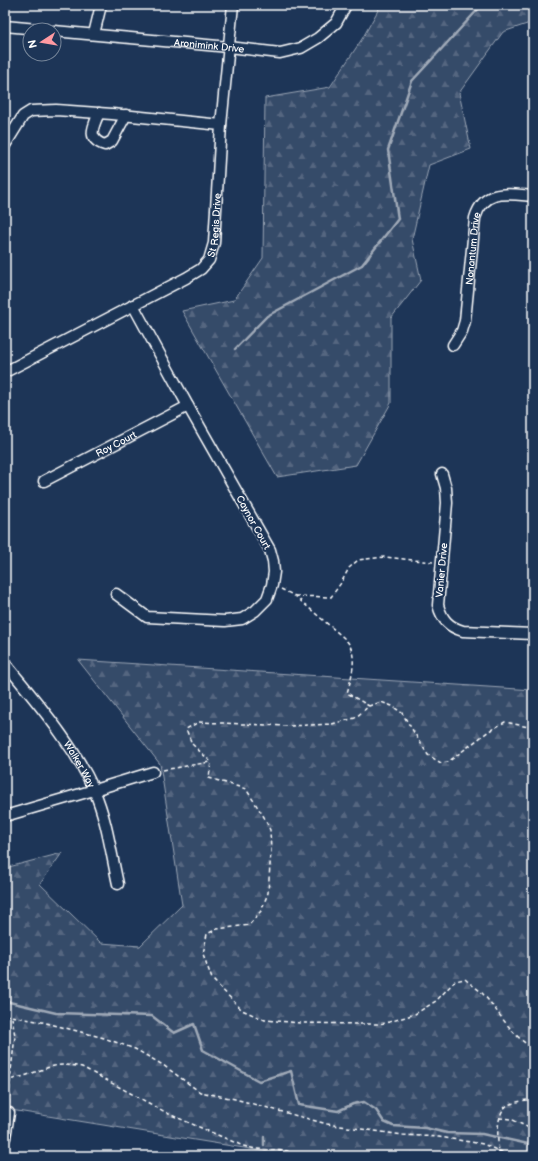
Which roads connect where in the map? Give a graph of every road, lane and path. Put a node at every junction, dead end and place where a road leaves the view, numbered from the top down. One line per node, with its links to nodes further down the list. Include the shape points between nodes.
1 (101, 5): 7 (street)
2 (233, 5): 8 (street, St Regis Drive)
3 (346, 5): 8 (street, Aronimink Drive, via 336,22 318,38 301,48 280,53)
4 (5, 26): 5 (street)
5 (22, 28)
6 (62, 32): 7 (street, Aronimink Drive)
7 (94, 34): 8 (street, Aronimink Drive)
8 (229, 47): 11 (street, St Regis Drive)
9 (99, 113): 10 (street); 10 (street, via 92,128 93,137 105,144 112,141); 12 (street, via 31,111 23,116)
10 (126, 115): 11 (street)
11 (221, 125): 14 (street, St Regis Drive, via 214,243 209,260 201,269 186,278)
12 (5, 145)
13 (533, 196): 15 (street, Nonantum Drive, via 498,195 486,200 477,212 465,321)
14 (133, 305): 16 (street, St Regis Drive); 17 (street, Caynor Court)
15 (453, 345)
16 (5, 372)
17 (188, 406): 19 (street, Roy Court); 21 (street, Caynor Court, via 270,550 274,561)
18 (442, 474): 20 (street, Vanier Drive, via 447,503)
19 (44, 481)
20 (442, 563): 23 (path, via 384,557 358,560 349,568 331,597); 24 (street, Vanier Drive, via 438,606 449,626 463,631)
21 (272, 585): 22 (street, Caynor Court, via 267,599 255,611 242,619 225,621 147,616); 23 (path)
22 (116, 594)
23 (295, 596): 26 (path, via 350,646 353,657 348,693)
24 (533, 634)
25 (5, 663): 30 (street, Walker Way, via 75,754)
26 (370, 706): 27 (path, via 381,702 402,713 428,755 441,763 448,762 505,722); 28 (path, via 355,718 332,724 288,726 199,722 186,729 192,744)
27 (533, 728)
28 (211, 762): 29 (path); 35 (path, via 209,778 246,789 270,830 268,893 261,911 249,926 217,929 207,934 203,954 212,979 242,1010 265,1020 377,1024 415,1014 436,1001 455,981 465,979 482,993 512,1031 526,1045)
29 (153, 772): 30 (street)
30 (94, 790): 31 (street); 32 (street, Walker Way, via 106,828)
31 (5, 816)
32 (118, 884)
33 (5, 1015): 34 (path)
34 (12, 1017): 36 (path, via 15,1036); 43 (path, via 42,1022 135,1048 163,1064 200,1092 327,1124 403,1135 439,1137 483,1144)
35 (533, 1048)
36 (10, 1079): 37 (path); 39 (path); 44 (path, via 55,1066 82,1066 169,1114 243,1146 287,1151)
37 (5, 1080)
38 (533, 1098): 40 (path, via 508,1105)
39 (9, 1114): 42 (street)
40 (499, 1118): 41 (path, via 511,1119); 43 (path)
41 (533, 1130)
42 (5, 1138)
43 (499, 1151): 45 (path); 46 (path)
44 (299, 1156)
45 (500, 1156)
46 (516, 1156)

